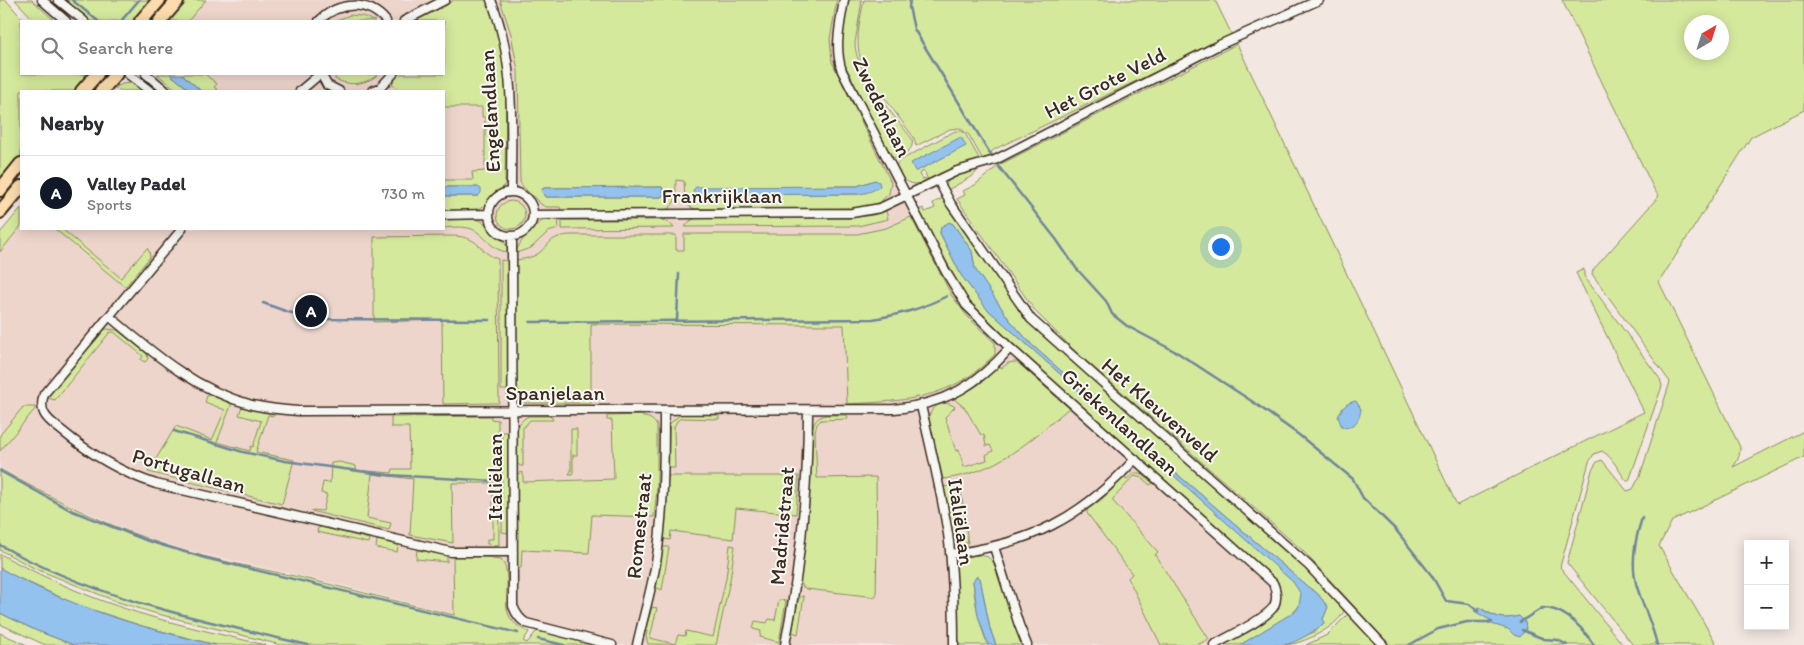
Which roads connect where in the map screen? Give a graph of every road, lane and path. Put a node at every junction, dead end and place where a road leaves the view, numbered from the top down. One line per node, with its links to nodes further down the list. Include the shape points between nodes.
1 (42, 0): 9 (street)
2 (58, 0): 10 (street)
3 (159, 0): 11 (main road)
4 (178, 0): 12 (main road)
5 (445, 0): 15 (street)
6 (491, 0): 34 (street, Engelandlaan, via 505,43 510,74)
7 (844, 0): 35 (street, Zwedenlaan, via 837,40 842,71)
8 (1319, 0): 31 (street, Het Grote Veld, via 1217,46 995,160 964,168)
9 (65, 20)
10 (83, 20)
11 (142, 20)
12 (161, 20)
13 (320, 20): 14 (street, via 337,8 356,5 373,9)
14 (385, 20)
15 (406, 20)
16 (96, 75): 23 (main road)
17 (115, 75): 24 (main road)
18 (129, 75): 25 (street)
19 (147, 75): 26 (street)
20 (320, 75): 27 (street)
21 (322, 75): 28 (street, via 327,84)
22 (392, 75): 29 (street)
23 (83, 90)
24 (102, 90)
25 (149, 90)
26 (165, 90)
27 (301, 90)
28 (337, 90)
29 (374, 90)
30 (20, 165): 33 (main road)
31 (938, 180): 35 (street, Het Grote Veld); 58 (street, Het Kleuvenveld, via 951,204 1031,318 1309,566)
32 (20, 188): 36 (main road)
33 (0, 190)
34 (512, 192): 37 (street, via 496,198); 39 (street, via 525,196)
35 (907, 196): 39 (street, Frankrijklaan, via 880,208 852,213); 43 (street, Griekenlandlaan, via 958,292)
36 (0, 212)
37 (489, 214): 38 (street); 41 (street, via 496,230)
38 (445, 215)
39 (534, 215): 41 (street, via 523,234)
40 (181, 230): 42 (street, Portugallaan)
41 (512, 237): 45 (street, Italiëlaan)
42 (108, 316): 45 (street, Spanjelaan, via 187,377 215,392 253,405 298,412); 50 (street, Portugallaan, via 47,390 42,402 44,414 98,458 156,484 450,552)
43 (1010, 348): 44 (street, Spanjelaan, via 972,383); 48 (street, Griekenlandlaan)
44 (921, 406): 47 (street, Spanjelaan); 51 (street, Italiëlaan, via 938,478)
45 (512, 410): 46 (street, Spanjelaan); 50 (street, Italiëlaan)
46 (664, 410): 47 (street, Spanjelaan); 53 (street, Romestraat, via 661,520 656,563)
47 (808, 410): 54 (street, Madridstraat, via 800,552)
48 (1135, 459): 49 (street, via 1080,510 1038,533); 57 (street, Griekenlandlaan, via 1273,583 1276,601 1270,611)
49 (994, 547): 51 (street); 56 (street)
50 (513, 552): 52 (street, Italiëlaan, via 513,606 520,620)
51 (950, 554): 55 (street, Italiëlaan)
52 (612, 645)
53 (637, 645)
54 (784, 645)
55 (954, 645)
56 (1027, 645)
57 (1214, 645)
58 (1383, 645)

